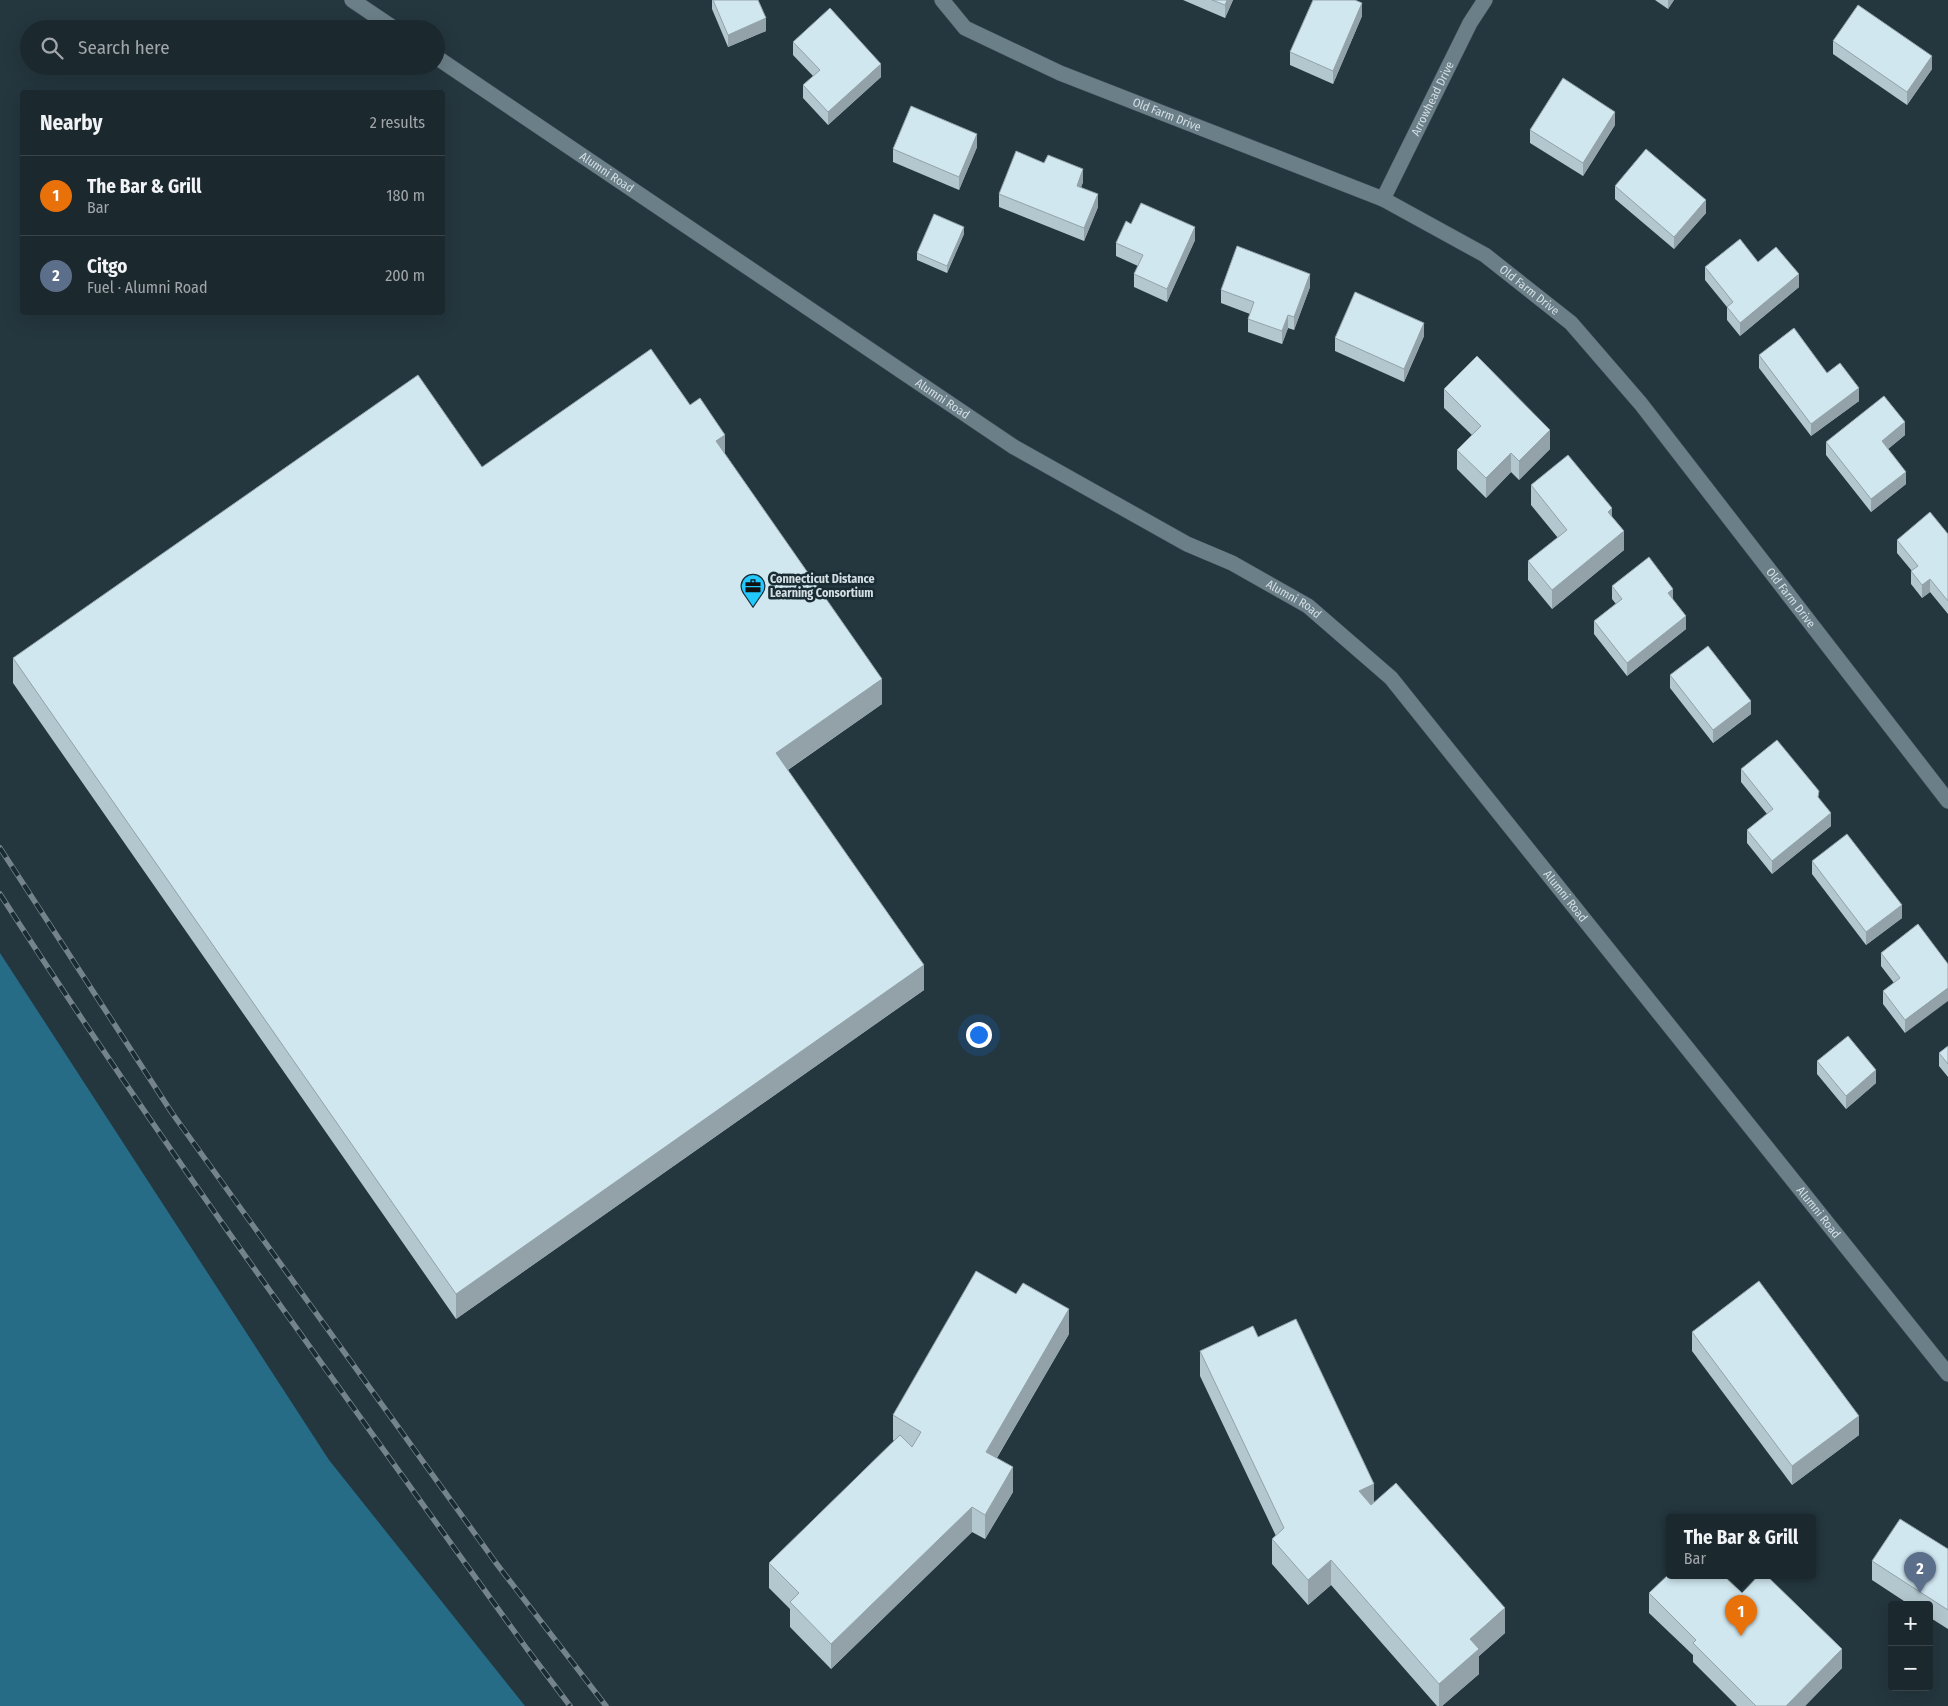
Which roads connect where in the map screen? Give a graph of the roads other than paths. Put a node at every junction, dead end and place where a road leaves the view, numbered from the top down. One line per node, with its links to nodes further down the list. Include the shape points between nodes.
1 (352, 0): 4 (street)
2 (942, 0): 6 (street, Old Farm Drive, via 965,28 1060,73)
3 (1486, 0): 6 (street, Arrowhead Drive, via 1470,23)
4 (382, 20)
5 (445, 63): 8 (street, Alumni Road, via 1014,447 1187,544 1232,563 1308,606 1391,678)
6 (1383, 199): 7 (street, Old Farm Drive, via 1485,254 1572,322 1641,404)
7 (1948, 801)
8 (1948, 1374)

